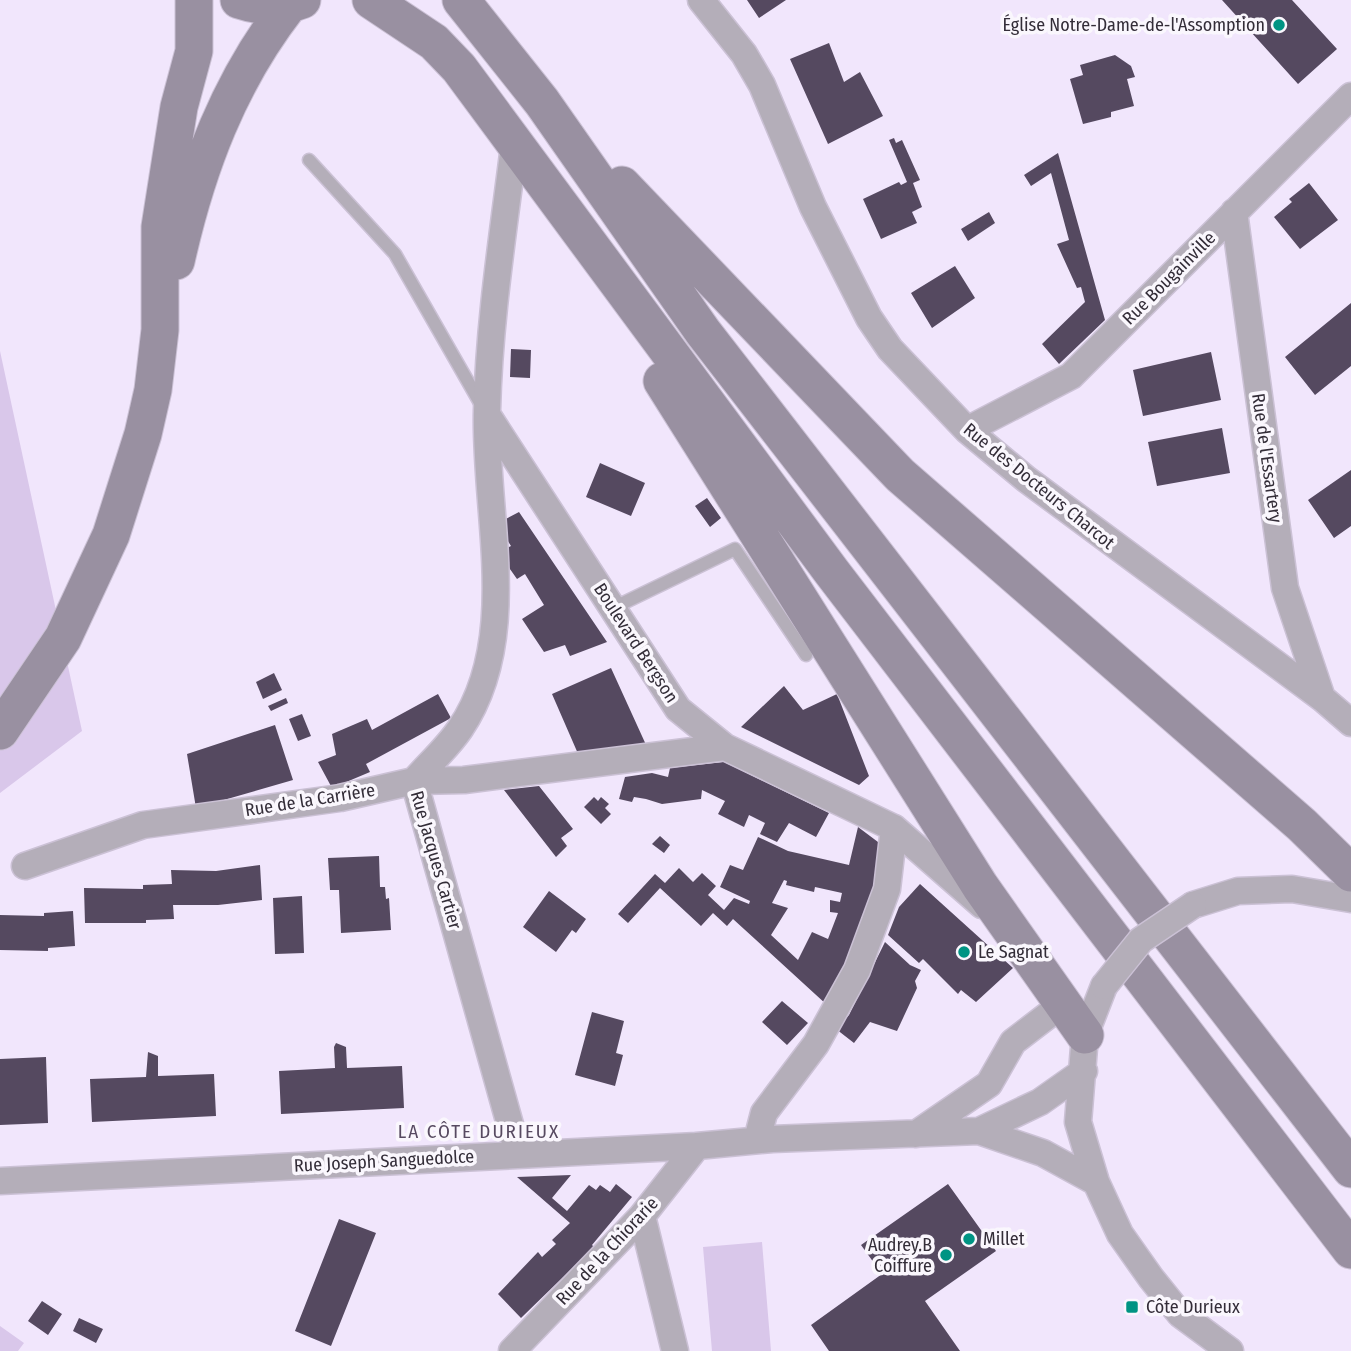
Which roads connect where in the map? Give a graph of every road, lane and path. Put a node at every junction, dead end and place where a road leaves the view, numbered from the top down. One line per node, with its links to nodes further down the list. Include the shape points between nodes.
1 (194, 0): 12 (main road, via 194,51 179,107 160,227)
2 (239, 0): 6 (main road, via 252,5)
3 (371, 0): 9 (main road, via 434,41 459,68)
4 (461, 0): 8 (main road)
5 (701, 0): 14 (street, Rue des Docteurs Charcot, via 762,85 813,207 869,318 890,349)
6 (295, 3): 12 (main road, via 259,44 209,141)
7 (1351, 96): 11 (street, Rue Bougainville)
8 (542, 102): 24 (main road, via 900,475); 35 (main road, via 703,332)
9 (513, 146): 13 (street, Rue Jacques Cartier, via 489,346); 26 (main road); 39 (main road, via 831,571)
10 (309, 160): 13 (lane, via 395,254)
11 (1234, 212): 14 (street, Rue Bougainville, via 1071,376); 17 (street, Rue de l'Essartery, via 1285,588)
12 (160, 330): 19 (main road, via 143,435 111,536 63,638)
13 (486, 414): 15 (street, Boulevard Bergson); 21 (street, Rue Jacques Cartier, via 495,614 485,674 460,730)
14 (967, 430): 17 (street, Rue des Docteurs Charcot, via 1101,536)
15 (613, 608): 16 (lane, via 736,548); 20 (street, Boulevard Bergson, via 678,709)
16 (806, 656)
17 (1322, 698): 18 (street, Rue des Docteurs Charcot)
18 (1351, 723)
19 (0, 731)
20 (725, 747): 21 (street, Rue de la Carrière, via 464,780); 22 (street, Boulevard Bergson)
21 (414, 781): 23 (street, Rue de la Carrière, via 340,798 143,825); 34 (street, Rue Jacques Cartier)
22 (894, 828): 26 (street, Boulevard Bergson); 32 (street, via 887,889 857,970 816,1044 764,1113)
23 (25, 866)
24 (1351, 873)
25 (1351, 899): 28 (street, bridge, via 1292,890 1238,891 1193,905 1141,940 1104,986)
26 (1013, 932): 27 (main road)
27 (1063, 1003): 28 (main road); 31 (street, via 1013,1042 989,1084)
28 (1085, 1035): 29 (street)
29 (1084, 1071): 30 (street, via 1040,1102); 37 (street, via 1078,1122)
30 (979, 1131): 31 (street, Rue Joseph Sanguedolce); 37 (street, via 1043,1153)
31 (915, 1135): 32 (street, Rue Joseph Sanguedolce)
32 (757, 1140): 33 (street, Rue Joseph Sanguedolce)
33 (697, 1146): 34 (street, Rue Joseph Sanguedolce); 38 (street, Rue de la Chiorarie)
34 (518, 1153): 36 (street, Rue Joseph Sanguedolce)
35 (1351, 1169)
36 (0, 1181)
37 (1096, 1182): 40 (street, via 1121,1234 1151,1278 1180,1314)
38 (642, 1216): 41 (street, Rue de la Chiorarie); 42 (street)
39 (1351, 1250)
40 (1220, 1348)
41 (512, 1351)
42 (675, 1351)

